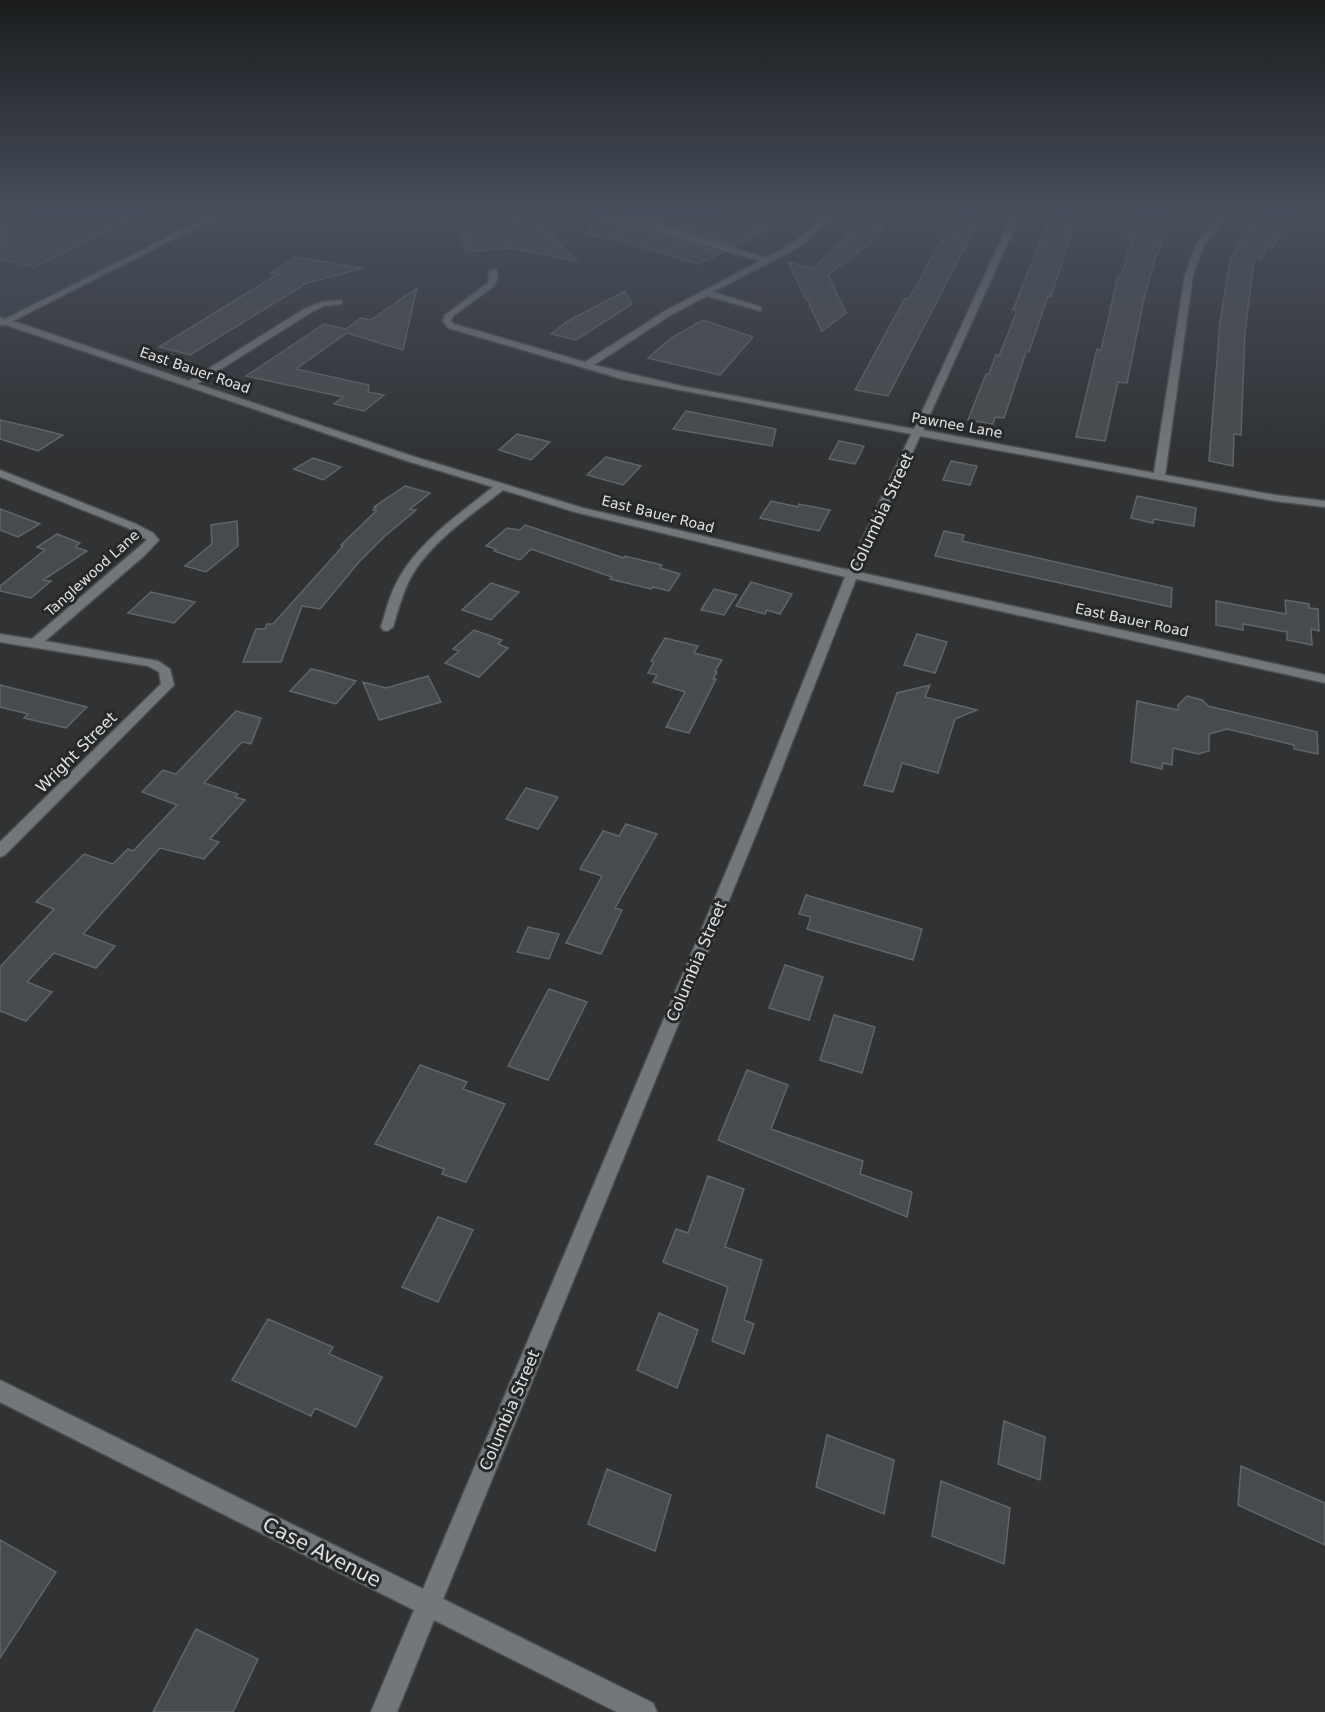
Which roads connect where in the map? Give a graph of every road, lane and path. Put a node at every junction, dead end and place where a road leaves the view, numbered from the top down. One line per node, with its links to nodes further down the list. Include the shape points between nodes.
1 (58, 294): 9 (street)
2 (478, 294): 10 (street, Pawnee Lane, via 449,315 447,321 451,326)
3 (704, 294): 10 (street)
4 (709, 294): 8 (street)
5 (981, 294): 12 (street, Columbia Street)
6 (1186, 294): 14 (street)
7 (339, 302): 11 (street, via 307,311)
8 (758, 309)
9 (2, 322): 11 (street, East Bauer Road)
10 (586, 366): 12 (street, Pawnee Lane, via 686,390)
11 (190, 384): 15 (street, East Bauer Road)
12 (918, 433): 14 (street, Pawnee Lane); 17 (street, Columbia Street)
13 (0, 474): 20 (street, Tanglewood Lane, via 132,526 153,540)
14 (1159, 477): 16 (street, Pawnee Lane)
15 (500, 487): 17 (street, East Bauer Road, via 666,533); 18 (street, via 412,566)
16 (1325, 504)
17 (852, 574): 21 (street, East Bauer Road); 24 (street, Columbia Street, via 754,822)
18 (387, 627)
19 (0, 638): 20 (street)
20 (34, 644): 22 (street, Wright Street, via 149,662 162,666 168,673 168,685)
21 (1325, 678)
22 (0, 851)
23 (0, 1391): 24 (street, Case Avenue)
24 (428, 1605): 25 (street, Columbia Street); 26 (street, Case Avenue)
25 (384, 1712)
26 (644, 1712)

